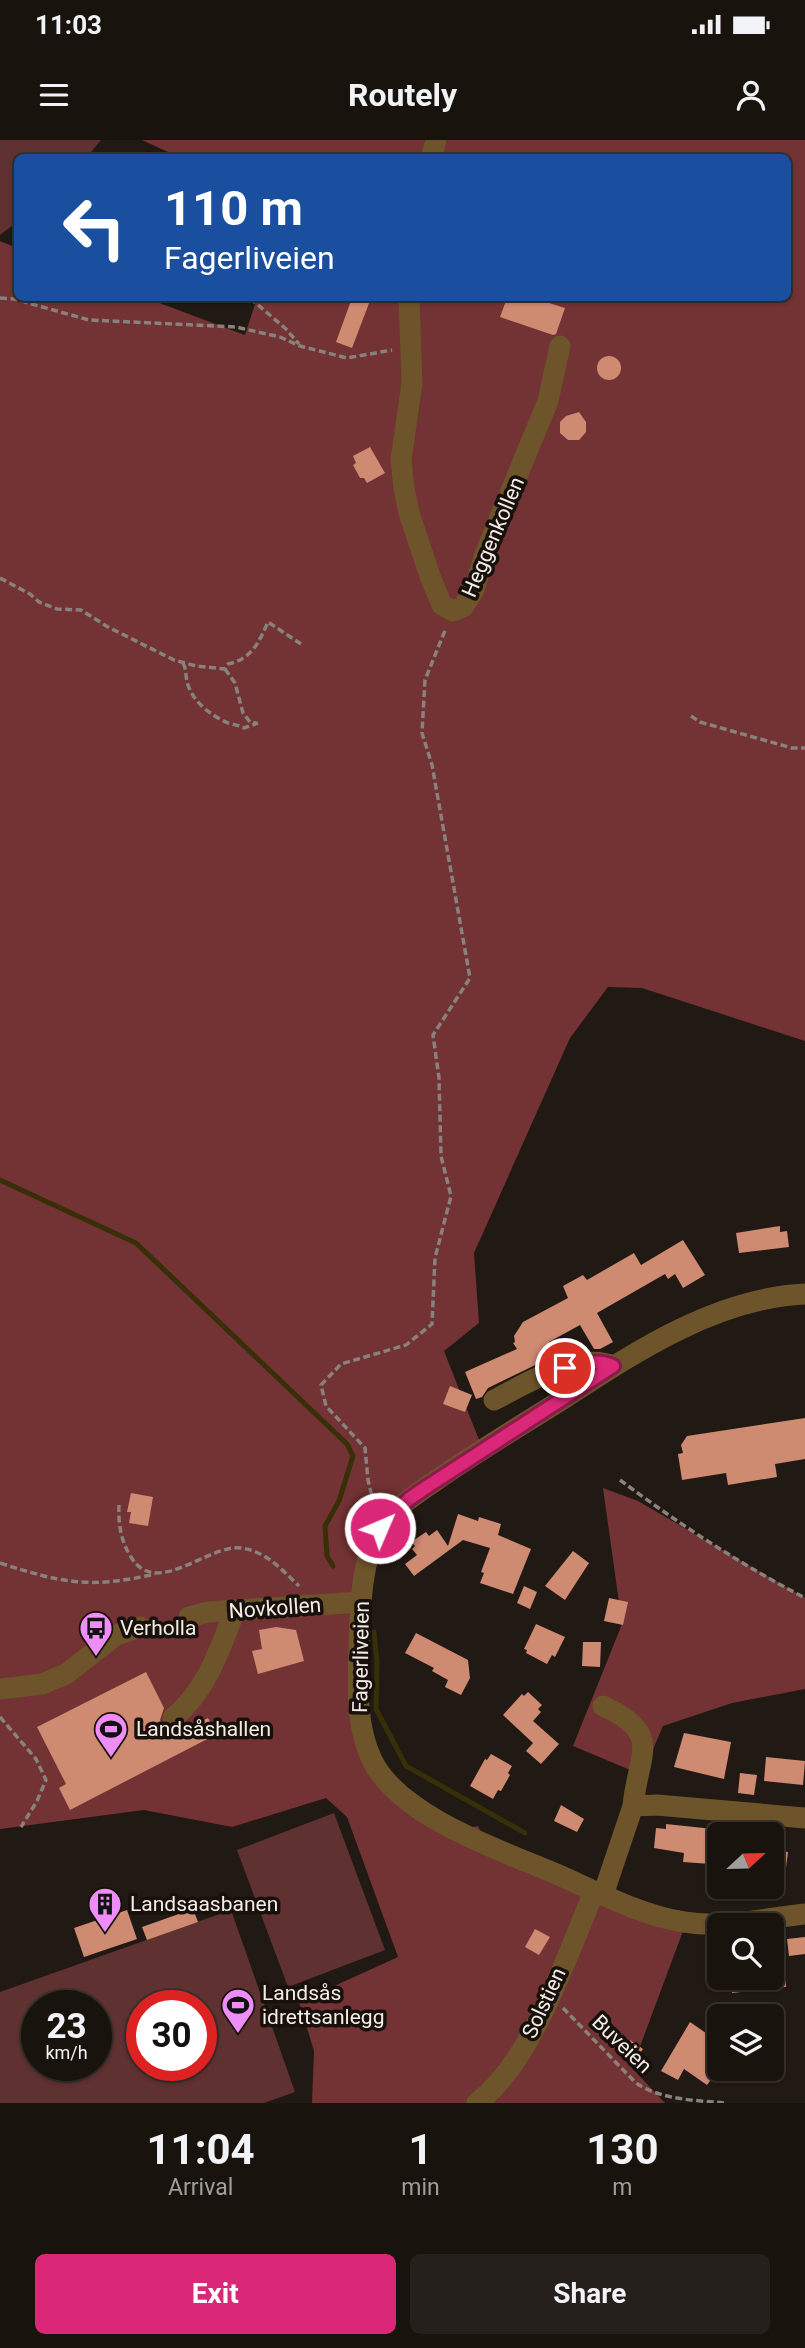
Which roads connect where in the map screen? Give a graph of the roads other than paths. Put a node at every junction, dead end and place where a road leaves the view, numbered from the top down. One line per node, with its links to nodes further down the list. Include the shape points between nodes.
1 (409, 301): 2 (street, Heggenkollen, via 412,383 401,460 404,488 431,579 442,605 453,611 463,607 474,590 548,401)
2 (560, 346)
3 (805, 1294): 4 (street, Fagerliveien, via 754,1302 711,1317)
4 (613, 1366): 5 (street, via 591,1362 565,1368); 6 (street, Fagerliveien, via 409,1499 380,1528 363,1575)
5 (494, 1400)
6 (361, 1602): 7 (street, Novkollen); 15 (street, Fagerliveien, via 361,1730 373,1761 392,1788 457,1831)
7 (235, 1611): 8 (street, Novkollen); 12 (street, via 208,1679)
8 (189, 1617)
9 (140, 1628): 10 (street, via 116,1635 66,1674 42,1684)
10 (0, 1689)
11 (603, 1706): 13 (street, Solstien, via 634,1723 640,1732 642,1757)
12 (173, 1718)
13 (633, 1806): 14 (street); 15 (street, Solstien)
14 (805, 1818)
15 (599, 1894): 16 (street, Fagerliveien, via 685,1922 713,1924); 17 (street, Solstien, via 521,2054 503,2080)
16 (805, 1914)
17 (477, 2103)

